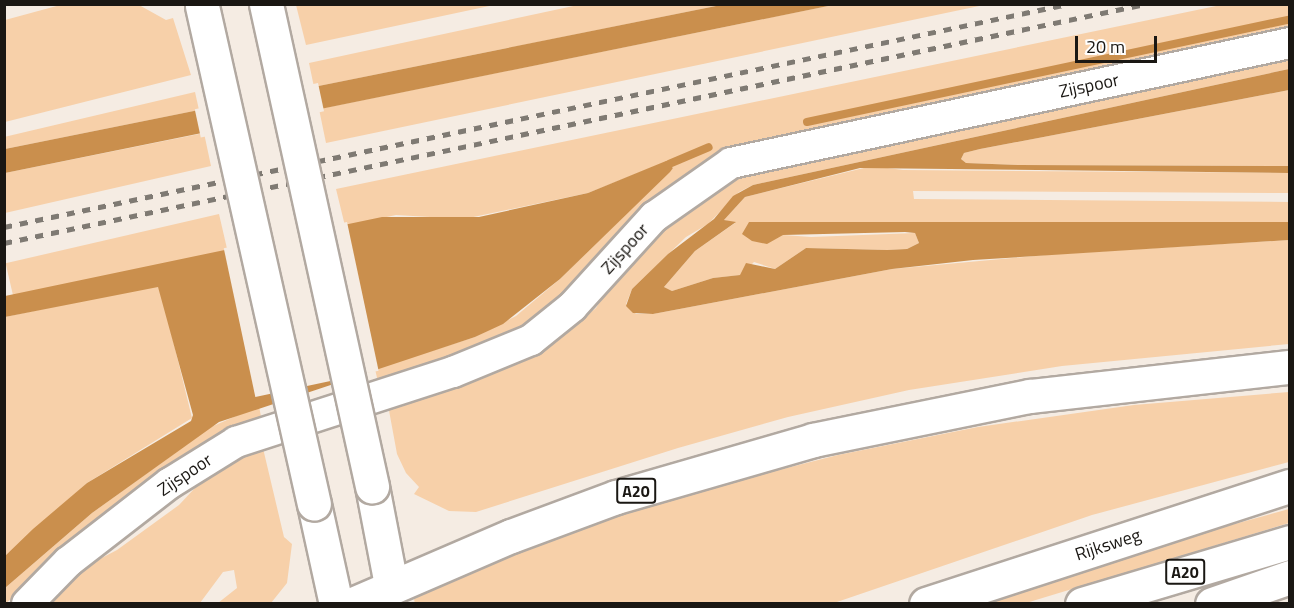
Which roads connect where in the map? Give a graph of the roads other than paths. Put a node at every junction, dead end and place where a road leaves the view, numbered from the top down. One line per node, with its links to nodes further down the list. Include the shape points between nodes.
1 (266, 4): 8 (main road, bridge)
2 (202, 5): 10 (main road, bridge)
3 (1290, 43): 9 (street, Zijspoor, via 731,163 654,217 572,307 531,340 453,372 236,442 161,490 68,562)
4 (1290, 367): 8 (main road, A20, via 1030,396 813,440 616,497)
5 (1290, 486): 12 (main road, Rijksweg)
6 (1290, 542): 13 (main road, A20)
7 (1290, 577): 14 (main road, A20)
8 (391, 585): 11 (main road)
9 (27, 603)
10 (336, 603)
11 (353, 603)
12 (926, 603)
13 (1082, 603)
14 (1212, 603)

